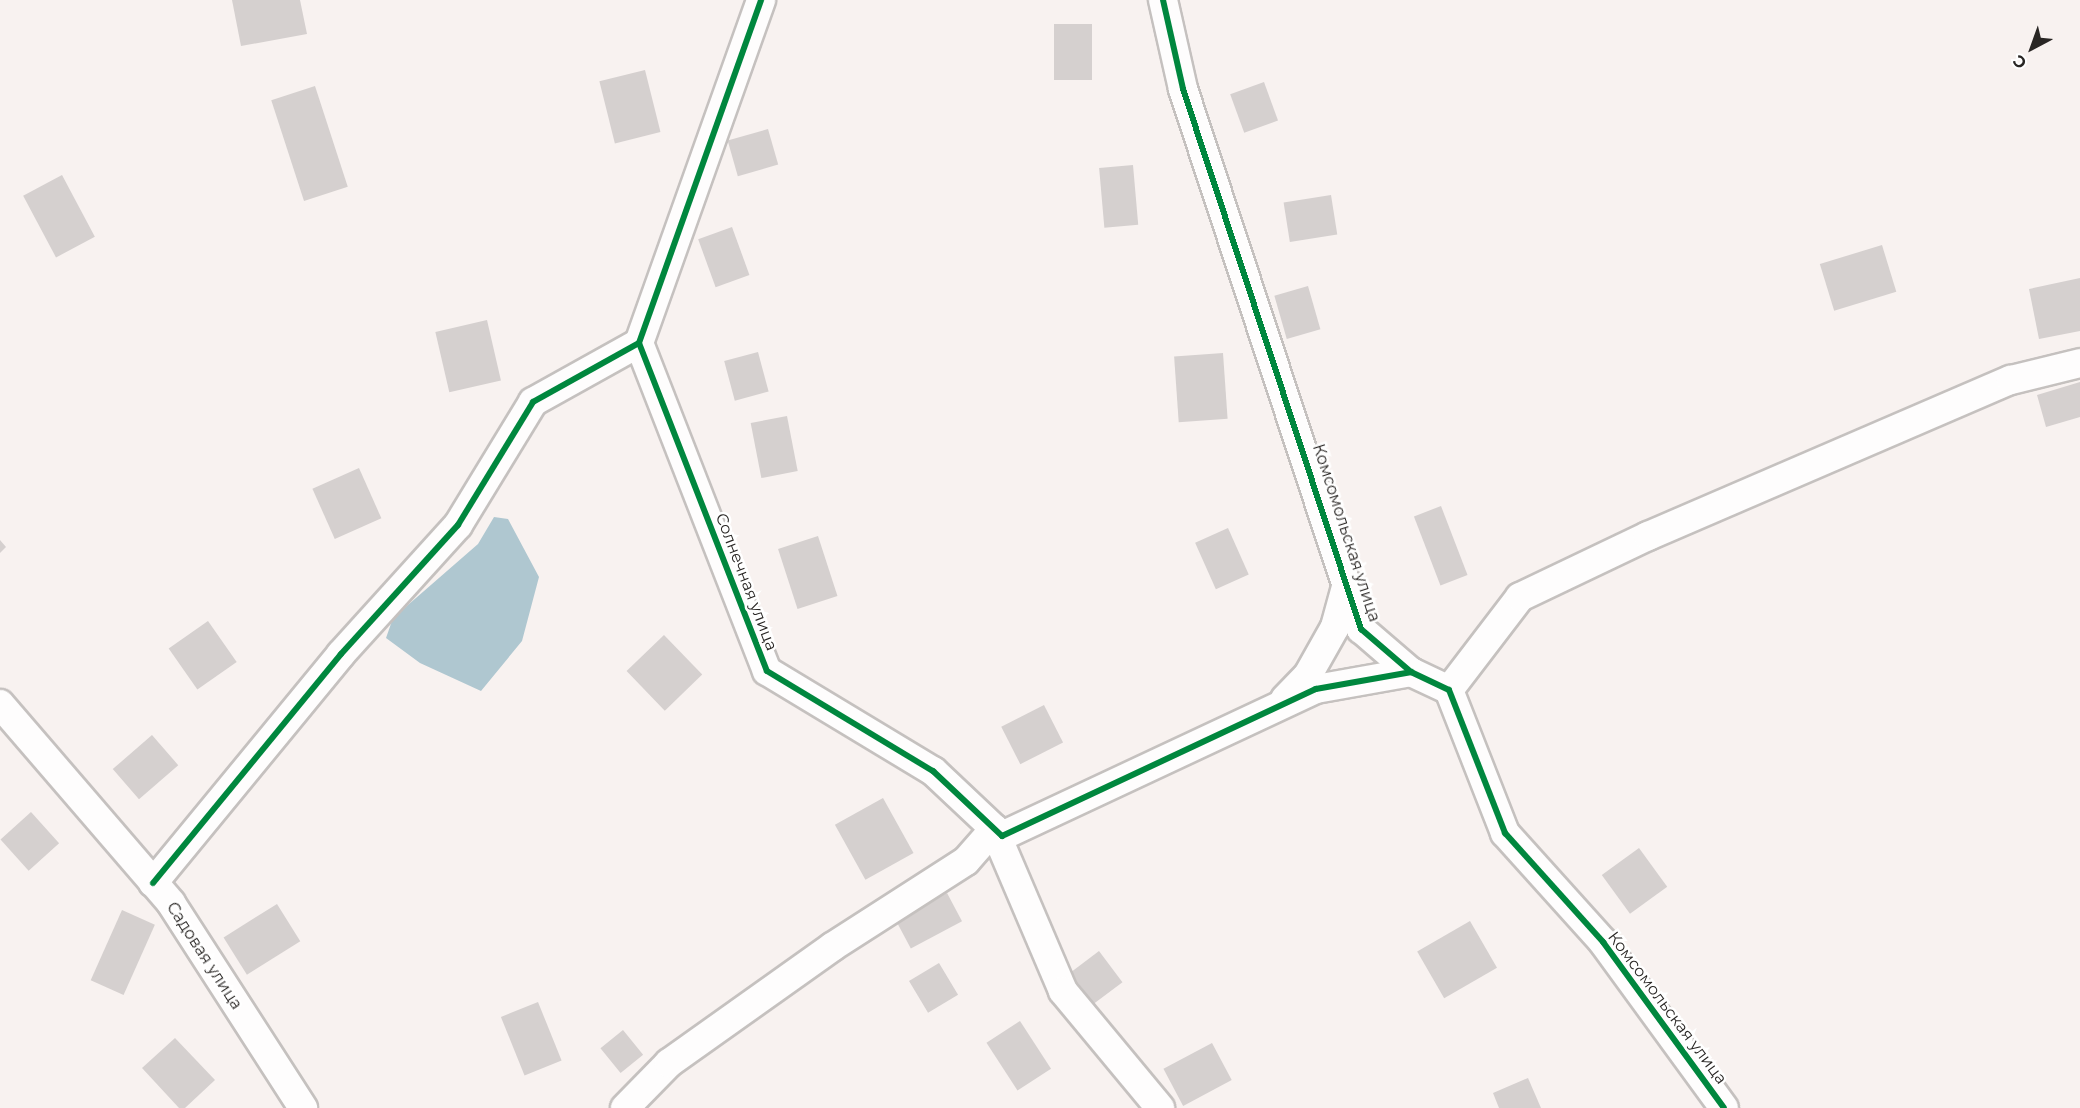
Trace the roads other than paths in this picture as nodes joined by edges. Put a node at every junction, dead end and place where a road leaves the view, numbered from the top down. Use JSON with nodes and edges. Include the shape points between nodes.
{"nodes":[{"id":1,"x":761,"y":0,"type":"edge"},
{"id":2,"x":1162,"y":0,"type":"edge"},
{"id":3,"x":639,"y":343,"type":"junction"},
{"id":4,"x":2080,"y":363,"type":"edge"},
{"id":5,"x":1347,"y":583,"type":"junction"},
{"id":6,"x":1411,"y":672,"type":"junction"},
{"id":7,"x":1449,"y":690,"type":"junction"},
{"id":8,"x":0,"y":704,"type":"edge"},
{"id":9,"x":1277,"y":707,"type":"junction"},
{"id":10,"x":994,"y":830,"type":"junction"},
{"id":11,"x":153,"y":883,"type":"junction"},
{"id":12,"x":303,"y":1108,"type":"edge"},
{"id":13,"x":625,"y":1108,"type":"edge"},
{"id":14,"x":1160,"y":1108,"type":"edge"},
{"id":15,"x":1724,"y":1108,"type":"edge"}],
"edges":[{"from":1,"to":3,"type":"street"},
{"from":2,"to":5,"type":"street","name":"Комсомольская улица","via":[[1183,89]]},
{"from":3,"to":10,"type":"street","name":"Солнечная улица","via":[[767,671],[933,771]]},
{"from":3,"to":11,"type":"street","via":[[533,402],[458,525],[341,654]]},
{"from":4,"to":7,"type":"street","via":[[2011,380],[1648,537],[1520,597]]},
{"from":5,"to":6,"type":"street","name":"Комсомольская улица","via":[[1361,629]]},
{"from":5,"to":9,"type":"street","via":[[1335,627],[1308,675]]},
{"from":6,"to":7,"type":"street","name":"Комсомольская улица"},
{"from":6,"to":9,"type":"street","via":[[1317,689]]},
{"from":7,"to":15,"type":"street","name":"Комсомольская улица","via":[[1505,833],[1602,942]]},
{"from":8,"to":11,"type":"street","name":"Садовая улица"},
{"from":9,"to":10,"type":"street","via":[[1002,836]]},
{"from":10,"to":13,"type":"street","via":[[966,861],[832,947],[669,1063]]},
{"from":10,"to":14,"type":"street","name":"Солнечная улица","via":[[1063,991]]},
{"from":11,"to":12,"type":"street","name":"Садовая улица","via":[[171,903]]}]}
